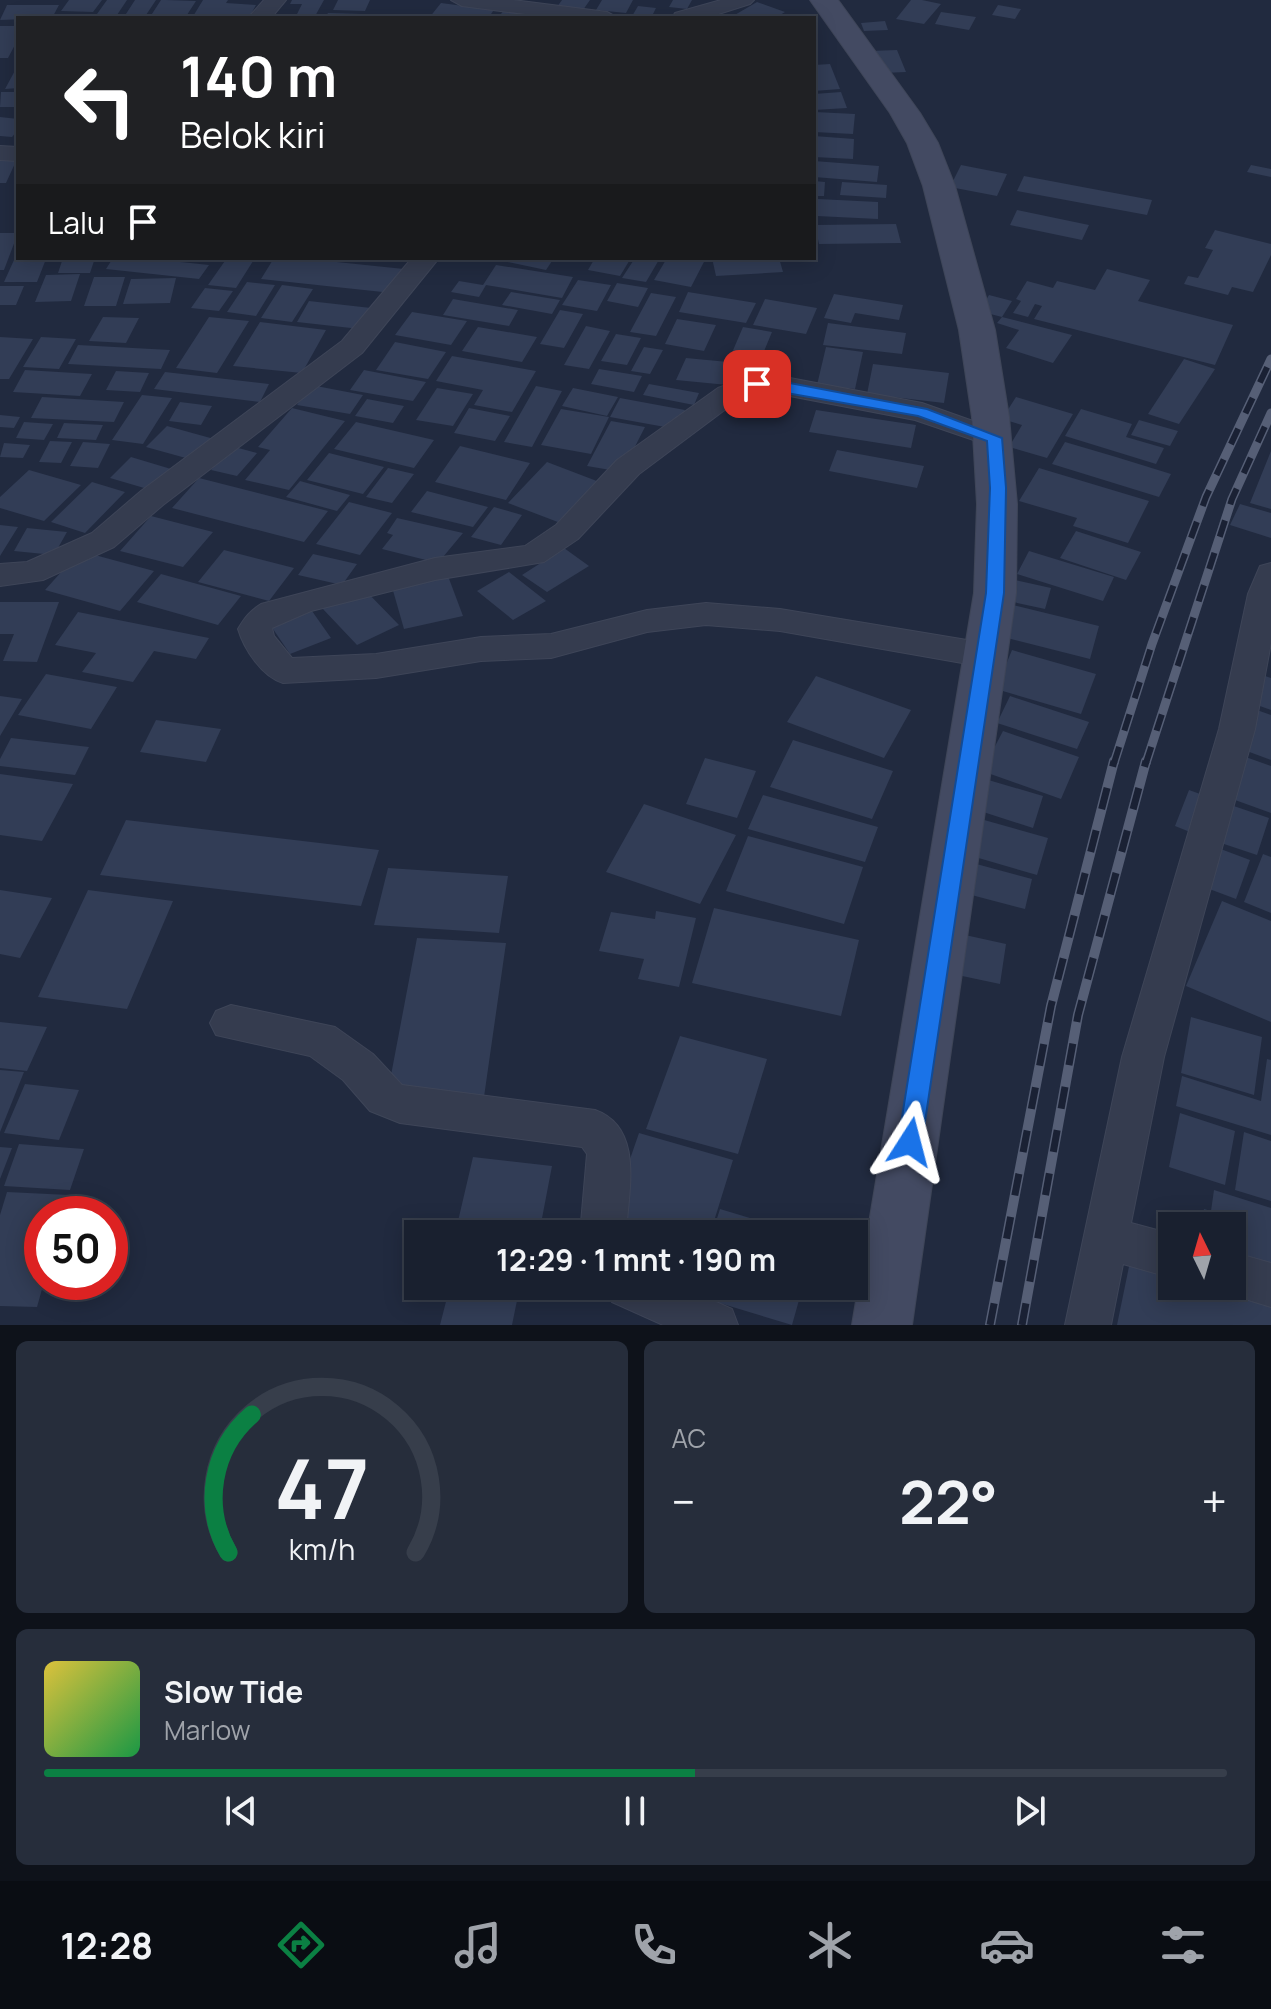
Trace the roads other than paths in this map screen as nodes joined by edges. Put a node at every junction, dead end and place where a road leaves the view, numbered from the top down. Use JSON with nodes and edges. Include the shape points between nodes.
{"nodes":[{"id":1,"x":275,"y":0,"type":"edge"},
{"id":2,"x":462,"y":0,"type":"edge"},
{"id":3,"x":743,"y":0,"type":"edge"},
{"id":4,"x":824,"y":0,"type":"edge"},
{"id":5,"x":261,"y":16,"type":"edge"},
{"id":6,"x":591,"y":16,"type":"edge"},
{"id":7,"x":690,"y":16,"type":"edge"},
{"id":8,"x":424,"y":260,"type":"edge"},
{"id":9,"x":994,"y":438,"type":"junction"},
{"id":10,"x":1271,"y":574,"type":"edge"},
{"id":11,"x":0,"y":575,"type":"edge"},
{"id":12,"x":985,"y":655,"type":"junction"},
{"id":13,"x":231,"y":1023,"type":"dead end"},
{"id":14,"x":604,"y":1220,"type":"edge"},
{"id":15,"x":1105,"y":1237,"type":"junction"},
{"id":16,"x":1158,"y":1252,"type":"edge"},
{"id":17,"x":1246,"y":1278,"type":"edge"},
{"id":18,"x":1271,"y":1285,"type":"edge"},
{"id":19,"x":659,"y":1300,"type":"edge"},
{"id":20,"x":715,"y":1325,"type":"edge"},
{"id":21,"x":882,"y":1325,"type":"edge"},
{"id":22,"x":1088,"y":1325,"type":"edge"}],
"edges":[{"from":1,"to":5,"type":"street"},
{"from":2,"to":6,"type":"street"},
{"from":3,"to":7,"type":"street"},
{"from":4,"to":9,"type":"main road","via":[[909,120],[938,179],[976,319]]},
{"from":8,"to":11,"type":"street","via":[[352,347],[103,540],[32,572]]},
{"from":9,"to":12,"type":"main road","via":[[998,545]]},
{"from":9,"to":12,"type":"street","via":[[922,412],[774,384],[747,386],[728,394],[628,467],[567,532],[533,555],[435,569],[303,602],[273,612],[255,629],[283,671],[551,646],[647,621],[706,614],[780,620]]},
{"from":10,"to":15,"type":"street","via":[[1237,729],[1143,1057]]},
{"from":12,"to":21,"type":"main road"},
{"from":13,"to":14,"type":"street","via":[[320,1040],[358,1067],[385,1098],[400,1104],[595,1129],[609,1151]]},
{"from":15,"to":16,"type":"street"},
{"from":15,"to":22,"type":"street"},
{"from":17,"to":18,"type":"street"},
{"from":19,"to":20,"type":"street"}]}
